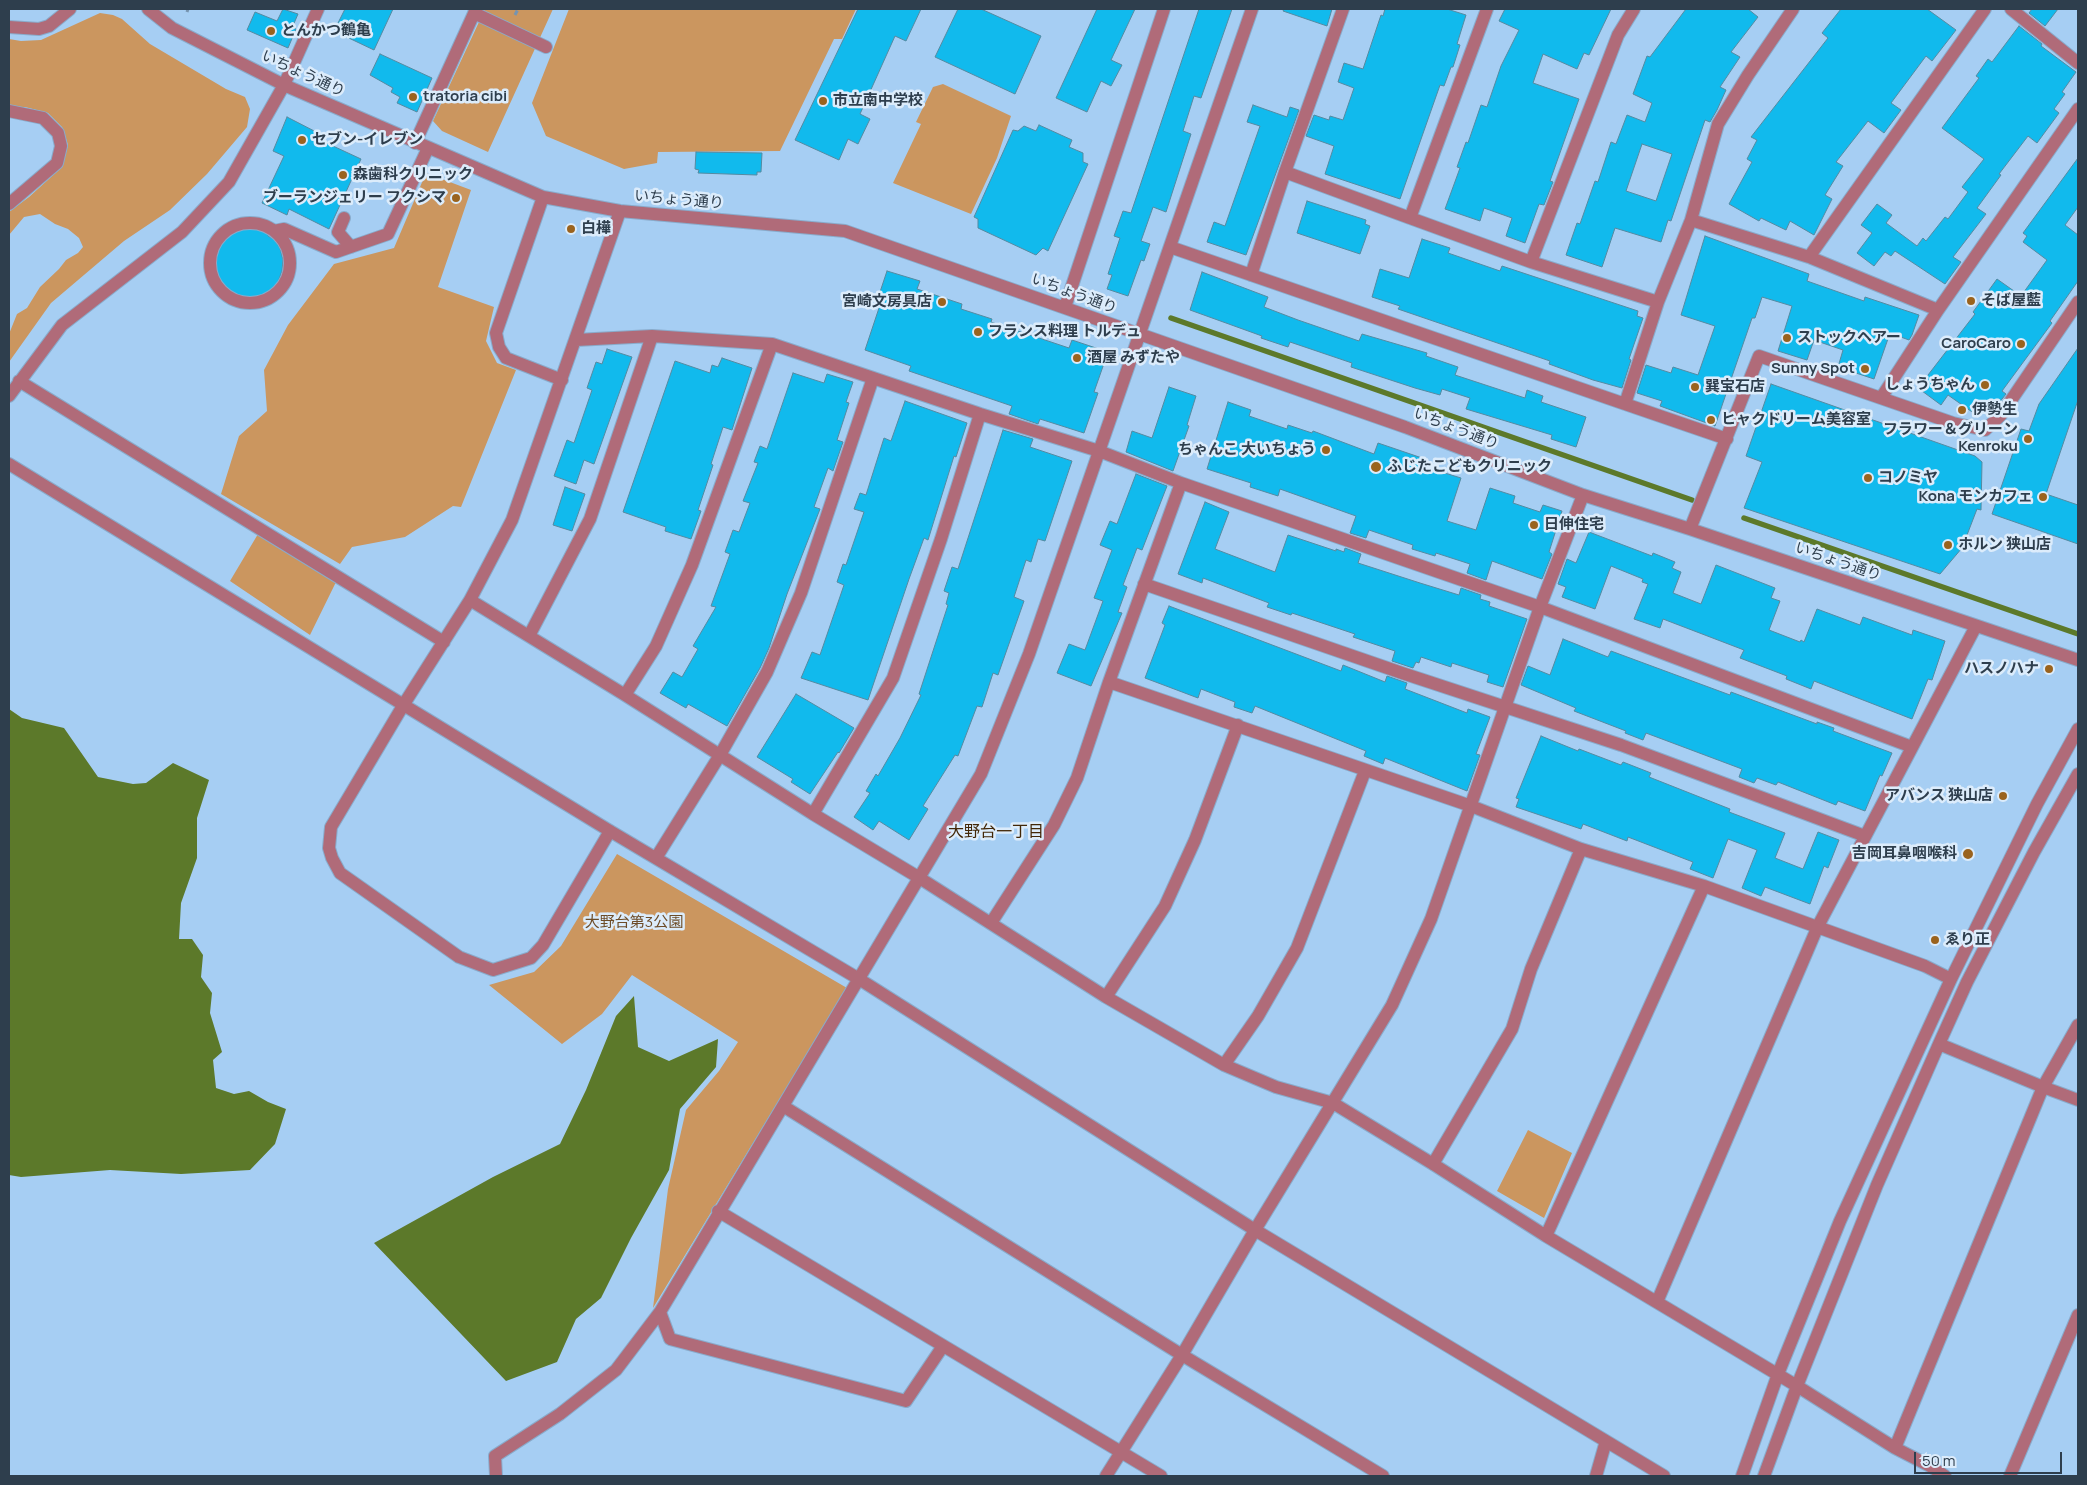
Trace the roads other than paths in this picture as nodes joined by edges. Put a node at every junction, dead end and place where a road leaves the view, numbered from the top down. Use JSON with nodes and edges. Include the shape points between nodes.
{"nodes":[{"id":1,"x":70,"y":9,"type":"edge"},
{"id":2,"x":148,"y":9,"type":"edge"},
{"id":3,"x":318,"y":9,"type":"edge"},
{"id":4,"x":1164,"y":9,"type":"edge"},
{"id":5,"x":1252,"y":9,"type":"edge"},
{"id":6,"x":1343,"y":9,"type":"edge"},
{"id":7,"x":1487,"y":9,"type":"edge"},
{"id":8,"x":1634,"y":9,"type":"edge"},
{"id":9,"x":1792,"y":9,"type":"edge"},
{"id":10,"x":1985,"y":9,"type":"edge"},
{"id":11,"x":2011,"y":9,"type":"edge"},
{"id":12,"x":475,"y":11,"type":"edge"},
{"id":13,"x":9,"y":27,"type":"edge"},
{"id":14,"x":546,"y":47,"type":"dead end"},
{"id":15,"x":2078,"y":63,"type":"edge"},
{"id":16,"x":284,"y":85,"type":"junction"},
{"id":17,"x":2078,"y":109,"type":"edge"},
{"id":18,"x":9,"y":111,"type":"edge"},
{"id":19,"x":415,"y":143,"type":"junction"},
{"id":20,"x":428,"y":148,"type":"junction"},
{"id":21,"x":1285,"y":172,"type":"junction"},
{"id":22,"x":543,"y":197,"type":"junction"},
{"id":23,"x":9,"y":204,"type":"edge"},
{"id":24,"x":620,"y":211,"type":"junction"},
{"id":25,"x":344,"y":218,"type":"dead end"},
{"id":26,"x":1410,"y":218,"type":"junction"},
{"id":27,"x":1691,"y":220,"type":"junction"},
{"id":28,"x":274,"y":231,"type":"junction"},
{"id":29,"x":351,"y":247,"type":"junction"},
{"id":30,"x":1170,"y":247,"type":"junction"},
{"id":31,"x":1809,"y":257,"type":"junction"},
{"id":32,"x":1531,"y":262,"type":"junction"},
{"id":33,"x":1251,"y":275,"type":"junction"},
{"id":34,"x":1658,"y":302,"type":"junction"},
{"id":35,"x":2078,"y":302,"type":"edge"},
{"id":36,"x":1064,"y":307,"type":"junction"},
{"id":37,"x":1938,"y":310,"type":"junction"},
{"id":38,"x":1140,"y":335,"type":"junction"},
{"id":39,"x":652,"y":336,"type":"junction"},
{"id":40,"x":576,"y":340,"type":"junction"},
{"id":41,"x":772,"y":344,"type":"junction"},
{"id":42,"x":873,"y":378,"type":"junction"},
{"id":43,"x":562,"y":380,"type":"junction"},
{"id":44,"x":19,"y":381,"type":"junction"},
{"id":45,"x":9,"y":396,"type":"edge"},
{"id":46,"x":1881,"y":398,"type":"junction"},
{"id":47,"x":1625,"y":404,"type":"junction"},
{"id":48,"x":980,"y":414,"type":"junction"},
{"id":49,"x":1727,"y":439,"type":"junction"},
{"id":50,"x":1099,"y":451,"type":"junction"},
{"id":51,"x":9,"y":464,"type":"edge"},
{"id":52,"x":1182,"y":483,"type":"junction"},
{"id":53,"x":1583,"y":495,"type":"junction"},
{"id":54,"x":1690,"y":529,"type":"junction"},
{"id":55,"x":1144,"y":584,"type":"junction"},
{"id":56,"x":470,"y":600,"type":"junction"},
{"id":57,"x":1540,"y":607,"type":"junction"},
{"id":58,"x":1976,"y":626,"type":"junction"},
{"id":59,"x":529,"y":636,"type":"junction"},
{"id":60,"x":444,"y":642,"type":"junction"},
{"id":61,"x":2078,"y":660,"type":"edge"},
{"id":62,"x":1109,"y":682,"type":"junction"},
{"id":63,"x":625,"y":695,"type":"junction"},
{"id":64,"x":404,"y":704,"type":"junction"},
{"id":65,"x":1507,"y":706,"type":"junction"},
{"id":66,"x":1238,"y":726,"type":"junction"},
{"id":67,"x":2078,"y":729,"type":"edge"},
{"id":68,"x":1912,"y":747,"type":"junction"},
{"id":69,"x":720,"y":755,"type":"junction"},
{"id":70,"x":1365,"y":771,"type":"junction"},
{"id":71,"x":2078,"y":774,"type":"edge"},
{"id":72,"x":1471,"y":806,"type":"junction"},
{"id":73,"x":813,"y":814,"type":"junction"},
{"id":74,"x":610,"y":831,"type":"junction"},
{"id":75,"x":1865,"y":836,"type":"junction"},
{"id":76,"x":1581,"y":849,"type":"junction"},
{"id":77,"x":656,"y":858,"type":"junction"},
{"id":78,"x":918,"y":877,"type":"junction"},
{"id":79,"x":1704,"y":886,"type":"junction"},
{"id":80,"x":991,"y":923,"type":"junction"},
{"id":81,"x":1818,"y":926,"type":"junction"},
{"id":82,"x":859,"y":978,"type":"junction"},
{"id":83,"x":1951,"y":979,"type":"junction"},
{"id":84,"x":1106,"y":997,"type":"junction"},
{"id":85,"x":2078,"y":1025,"type":"edge"},
{"id":86,"x":1939,"y":1044,"type":"junction"},
{"id":87,"x":1224,"y":1065,"type":"junction"},
{"id":88,"x":2043,"y":1087,"type":"junction"},
{"id":89,"x":2078,"y":1100,"type":"edge"},
{"id":90,"x":1332,"y":1103,"type":"junction"},
{"id":91,"x":783,"y":1106,"type":"junction"},
{"id":92,"x":1433,"y":1164,"type":"junction"},
{"id":93,"x":718,"y":1211,"type":"junction"},
{"id":94,"x":1256,"y":1230,"type":"junction"},
{"id":95,"x":1546,"y":1236,"type":"junction"},
{"id":96,"x":1656,"y":1302,"type":"junction"},
{"id":97,"x":660,"y":1312,"type":"junction"},
{"id":98,"x":2078,"y":1314,"type":"edge"},
{"id":99,"x":943,"y":1346,"type":"junction"},
{"id":100,"x":1182,"y":1356,"type":"junction"},
{"id":101,"x":1778,"y":1374,"type":"junction"},
{"id":102,"x":1797,"y":1386,"type":"junction"},
{"id":103,"x":1606,"y":1441,"type":"junction"},
{"id":104,"x":1895,"y":1448,"type":"junction"},
{"id":105,"x":1121,"y":1453,"type":"junction"},
{"id":106,"x":496,"y":1476,"type":"edge"},
{"id":107,"x":1106,"y":1476,"type":"edge"},
{"id":108,"x":1161,"y":1476,"type":"edge"},
{"id":109,"x":1382,"y":1476,"type":"edge"},
{"id":110,"x":1596,"y":1476,"type":"edge"},
{"id":111,"x":1664,"y":1476,"type":"edge"},
{"id":112,"x":1742,"y":1476,"type":"edge"},
{"id":113,"x":1764,"y":1476,"type":"edge"},
{"id":114,"x":1945,"y":1476,"type":"edge"},
{"id":115,"x":2010,"y":1476,"type":"edge"}],
"edges":[{"from":1,"to":13,"type":"street","via":[[49,26],[39,29]]},
{"from":2,"to":16,"type":"street","name":"いちょう通り","via":[[172,28]]},
{"from":3,"to":16,"type":"street"},
{"from":4,"to":36,"type":"street"},
{"from":5,"to":30,"type":"street"},
{"from":6,"to":21,"type":"street"},
{"from":7,"to":26,"type":"street"},
{"from":8,"to":32,"type":"street","via":[[1618,35]]},
{"from":9,"to":27,"type":"street","via":[[1718,124]]},
{"from":10,"to":31,"type":"street"},
{"from":11,"to":15,"type":"street"},
{"from":12,"to":14,"type":"street"},
{"from":12,"to":19,"type":"street"},
{"from":16,"to":19,"type":"street","name":"いちょう通り"},
{"from":16,"to":44,"type":"street","via":[[229,182],[182,232],[62,325]]},
{"from":17,"to":37,"type":"street"},
{"from":18,"to":23,"type":"street","via":[[43,118],[58,133],[61,146],[57,163]]},
{"from":19,"to":20,"type":"street","name":"いちょう通り"},
{"from":20,"to":22,"type":"street","name":"いちょう通り"},
{"from":20,"to":29,"type":"street","via":[[388,234]]},
{"from":21,"to":26,"type":"street"},
{"from":21,"to":33,"type":"street"},
{"from":22,"to":24,"type":"street","name":"いちょう通り"},
{"from":22,"to":43,"type":"street","via":[[496,333],[506,358]]},
{"from":24,"to":36,"type":"street","name":"いちょう通り","via":[[845,231]]},
{"from":24,"to":40,"type":"street"},
{"from":25,"to":29,"type":"street","via":[[338,232]]},
{"from":26,"to":32,"type":"street"},
{"from":27,"to":31,"type":"street"},
{"from":27,"to":34,"type":"street"},
{"from":28,"to":28,"type":"street","via":[[264,225],[240,224],[220,236],[212,251],[210,268],[213,280],[229,297],[255,302],[271,297],[279,290],[289,270],[289,259],[287,248]]},
{"from":28,"to":29,"type":"street","via":[[284,229],[336,252]]},
{"from":30,"to":33,"type":"street"},
{"from":30,"to":38,"type":"street"},
{"from":31,"to":37,"type":"street"},
{"from":32,"to":34,"type":"street"},
{"from":33,"to":47,"type":"street"},
{"from":34,"to":47,"type":"street"},
{"from":35,"to":46,"type":"street","via":[[2001,415],[1985,430]]},
{"from":36,"to":38,"type":"street","name":"いちょう通り"},
{"from":37,"to":46,"type":"street"},
{"from":38,"to":50,"type":"street"},
{"from":38,"to":53,"type":"street","name":"いちょう通り","via":[[1405,427]]},
{"from":39,"to":40,"type":"street"},
{"from":39,"to":41,"type":"street"},
{"from":39,"to":59,"type":"street","via":[[590,519]]},
{"from":40,"to":43,"type":"street"},
{"from":41,"to":42,"type":"street"},
{"from":41,"to":63,"type":"street","via":[[692,565],[656,646]]},
{"from":42,"to":48,"type":"street"},
{"from":42,"to":69,"type":"street","via":[[801,593],[767,672]]},
{"from":43,"to":56,"type":"street","via":[[512,520]]},
{"from":44,"to":45,"type":"street"},
{"from":44,"to":60,"type":"street"},
{"from":46,"to":49,"type":"street","via":[[1759,356]]},
{"from":47,"to":49,"type":"street"},
{"from":48,"to":50,"type":"street"},
{"from":48,"to":73,"type":"street","via":[[893,678]]},
{"from":49,"to":54,"type":"street"},
{"from":50,"to":52,"type":"street"},
{"from":50,"to":78,"type":"street","via":[[1029,654],[980,774]]},
{"from":51,"to":64,"type":"street"},
{"from":52,"to":55,"type":"street"},
{"from":52,"to":57,"type":"street"},
{"from":53,"to":54,"type":"street","name":"いちょう通り"},
{"from":53,"to":57,"type":"street"},
{"from":54,"to":58,"type":"street","name":"いちょう通り"},
{"from":55,"to":62,"type":"street"},
{"from":55,"to":65,"type":"street"},
{"from":56,"to":59,"type":"street"},
{"from":56,"to":60,"type":"street"},
{"from":57,"to":65,"type":"street"},
{"from":57,"to":68,"type":"street"},
{"from":58,"to":61,"type":"street","name":"いちょう通り"},
{"from":58,"to":68,"type":"street"},
{"from":59,"to":63,"type":"street"},
{"from":60,"to":64,"type":"street"},
{"from":62,"to":66,"type":"street"},
{"from":62,"to":80,"type":"street","via":[[1077,778],[1054,824]]},
{"from":63,"to":69,"type":"street"},
{"from":64,"to":74,"type":"street"},
{"from":64,"to":74,"type":"street","via":[[331,827],[329,848],[340,873],[459,957],[493,970],[531,958],[543,945]]},
{"from":65,"to":72,"type":"street"},
{"from":65,"to":75,"type":"street"},
{"from":66,"to":70,"type":"street"},
{"from":66,"to":84,"type":"street","via":[[1195,840],[1165,906]]},
{"from":67,"to":83,"type":"street","via":[[2037,804]]},
{"from":68,"to":75,"type":"street"},
{"from":69,"to":73,"type":"street"},
{"from":69,"to":77,"type":"street"},
{"from":70,"to":72,"type":"street"},
{"from":70,"to":87,"type":"street","via":[[1297,948],[1258,1016]]},
{"from":71,"to":86,"type":"street","via":[[1967,982]]},
{"from":72,"to":76,"type":"street"},
{"from":72,"to":90,"type":"street","via":[[1432,919],[1392,1005]]},
{"from":73,"to":78,"type":"street"},
{"from":74,"to":77,"type":"street"},
{"from":75,"to":81,"type":"street"},
{"from":76,"to":79,"type":"street"},
{"from":76,"to":92,"type":"street","via":[[1531,969],[1512,1029]]},
{"from":77,"to":82,"type":"street"},
{"from":78,"to":80,"type":"street"},
{"from":78,"to":82,"type":"street"},
{"from":79,"to":81,"type":"street"},
{"from":79,"to":95,"type":"street"},
{"from":80,"to":84,"type":"street"},
{"from":81,"to":83,"type":"street"},
{"from":81,"to":96,"type":"street"},
{"from":82,"to":91,"type":"street"},
{"from":82,"to":94,"type":"street"},
{"from":83,"to":101,"type":"street","via":[[1840,1221]]},
{"from":84,"to":87,"type":"street"},
{"from":85,"to":88,"type":"street"},
{"from":86,"to":88,"type":"street"},
{"from":86,"to":102,"type":"street","via":[[1876,1185]]},
{"from":87,"to":90,"type":"street","via":[[1276,1087]]},
{"from":88,"to":89,"type":"street"},
{"from":88,"to":104,"type":"street"},
{"from":90,"to":92,"type":"street"},
{"from":90,"to":94,"type":"street"},
{"from":91,"to":93,"type":"street"},
{"from":91,"to":100,"type":"street"},
{"from":92,"to":95,"type":"street"},
{"from":93,"to":97,"type":"street"},
{"from":93,"to":99,"type":"street"},
{"from":94,"to":100,"type":"street"},
{"from":94,"to":103,"type":"street"},
{"from":95,"to":96,"type":"street"},
{"from":96,"to":101,"type":"street"},
{"from":97,"to":99,"type":"street","via":[[670,1339],[906,1402]]},
{"from":97,"to":106,"type":"street","via":[[616,1370],[560,1414],[495,1456]]},
{"from":98,"to":115,"type":"street"},
{"from":99,"to":105,"type":"street"},
{"from":100,"to":105,"type":"street"},
{"from":100,"to":109,"type":"street"},
{"from":101,"to":102,"type":"street"},
{"from":101,"to":112,"type":"street"},
{"from":102,"to":104,"type":"street"},
{"from":102,"to":113,"type":"street"},
{"from":103,"to":110,"type":"street"},
{"from":103,"to":111,"type":"street"},
{"from":104,"to":114,"type":"street"},
{"from":105,"to":107,"type":"street"},
{"from":105,"to":108,"type":"street"}]}
